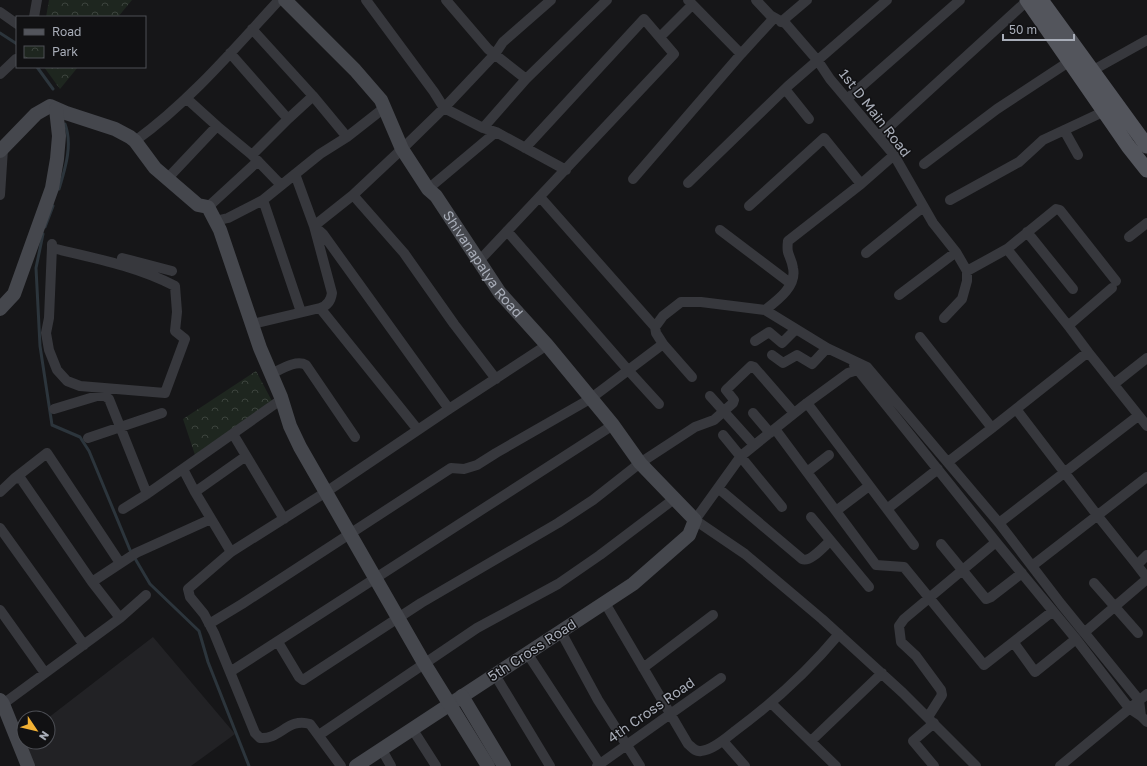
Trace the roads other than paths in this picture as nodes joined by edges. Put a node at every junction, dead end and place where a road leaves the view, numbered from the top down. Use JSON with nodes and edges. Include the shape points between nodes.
{"nodes":[{"id":1,"x":37,"y":0,"type":"edge"},
{"id":2,"x":279,"y":0,"type":"edge"},
{"id":3,"x":285,"y":0,"type":"edge"},
{"id":4,"x":366,"y":0,"type":"edge"},
{"id":5,"x":446,"y":0,"type":"edge"},
{"id":6,"x":551,"y":0,"type":"edge"},
{"id":7,"x":607,"y":0,"type":"edge"},
{"id":8,"x":756,"y":0,"type":"edge"},
{"id":9,"x":807,"y":0,"type":"edge"},
{"id":10,"x":888,"y":0,"type":"edge"},
{"id":11,"x":960,"y":0,"type":"edge"},
{"id":12,"x":1028,"y":0,"type":"edge"},
{"id":13,"x":1041,"y":0,"type":"edge"},
{"id":14,"x":690,"y":2,"type":"edge"},
{"id":15,"x":0,"y":12,"type":"edge"},
{"id":16,"x":34,"y":16,"type":"edge"},
{"id":17,"x":778,"y":20,"type":"junction"},
{"id":18,"x":16,"y":23,"type":"edge"},
{"id":19,"x":252,"y":29,"type":"junction"},
{"id":20,"x":660,"y":37,"type":"junction"},
{"id":21,"x":1147,"y":40,"type":"edge"},
{"id":22,"x":230,"y":53,"type":"junction"},
{"id":23,"x":495,"y":54,"type":"junction"},
{"id":24,"x":741,"y":54,"type":"junction"},
{"id":25,"x":16,"y":59,"type":"dead end"},
{"id":26,"x":818,"y":61,"type":"junction"},
{"id":27,"x":1070,"y":61,"type":"junction"},
{"id":28,"x":1086,"y":73,"type":"junction"},
{"id":29,"x":0,"y":74,"type":"edge"},
{"id":30,"x":526,"y":79,"type":"junction"},
{"id":31,"x":785,"y":89,"type":"junction"},
{"id":32,"x":313,"y":96,"type":"junction"},
{"id":33,"x":186,"y":98,"type":"junction"},
{"id":34,"x":847,"y":99,"type":"junction"},
{"id":35,"x":384,"y":108,"type":"junction"},
{"id":36,"x":444,"y":108,"type":"junction"},
{"id":37,"x":56,"y":109,"type":"junction"},
{"id":38,"x":1105,"y":111,"type":"junction"},
{"id":39,"x":288,"y":119,"type":"junction"},
{"id":40,"x":809,"y":119,"type":"dead end"},
{"id":41,"x":218,"y":126,"type":"junction"},
{"id":42,"x":484,"y":128,"type":"junction"},
{"id":43,"x":1064,"y":130,"type":"junction"},
{"id":44,"x":496,"y":132,"type":"junction"},
{"id":45,"x":878,"y":136,"type":"junction"},
{"id":46,"x":347,"y":137,"type":"junction"},
{"id":47,"x":135,"y":141,"type":"junction"},
{"id":48,"x":1147,"y":146,"type":"edge"},
{"id":49,"x":525,"y":148,"type":"junction"},
{"id":50,"x":402,"y":149,"type":"junction"},
{"id":51,"x":2,"y":150,"type":"edge"},
{"id":52,"x":1078,"y":155,"type":"dead end"},
{"id":53,"x":894,"y":156,"type":"junction"},
{"id":54,"x":255,"y":158,"type":"junction"},
{"id":55,"x":924,"y":164,"type":"dead end"},
{"id":56,"x":566,"y":170,"type":"junction"},
{"id":57,"x":1147,"y":170,"type":"edge"},
{"id":58,"x":295,"y":174,"type":"junction"},
{"id":59,"x":167,"y":179,"type":"junction"},
{"id":60,"x":633,"y":179,"type":"dead end"},
{"id":61,"x":688,"y":183,"type":"dead end"},
{"id":62,"x":281,"y":184,"type":"junction"},
{"id":63,"x":861,"y":184,"type":"junction"},
{"id":64,"x":428,"y":189,"type":"junction"},
{"id":65,"x":0,"y":195,"type":"edge"},
{"id":66,"x":353,"y":195,"type":"junction"},
{"id":67,"x":540,"y":197,"type":"junction"},
{"id":68,"x":263,"y":200,"type":"junction"},
{"id":69,"x":950,"y":200,"type":"dead end"},
{"id":70,"x":749,"y":206,"type":"dead end"},
{"id":71,"x":208,"y":207,"type":"junction"},
{"id":72,"x":923,"y":207,"type":"junction"},
{"id":73,"x":215,"y":220,"type":"junction"},
{"id":74,"x":1147,"y":223,"type":"edge"},
{"id":75,"x":314,"y":226,"type":"junction"},
{"id":76,"x":720,"y":230,"type":"dead end"},
{"id":77,"x":507,"y":231,"type":"junction"},
{"id":78,"x":1027,"y":232,"type":"junction"},
{"id":79,"x":1130,"y":237,"type":"dead end"},
{"id":80,"x":38,"y":240,"type":"junction"},
{"id":81,"x":52,"y":246,"type":"junction"},
{"id":82,"x":1007,"y":249,"type":"junction"},
{"id":83,"x":956,"y":252,"type":"junction"},
{"id":84,"x":866,"y":253,"type":"dead end"},
{"id":85,"x":479,"y":261,"type":"junction"},
{"id":86,"x":133,"y":264,"type":"junction"},
{"id":87,"x":172,"y":271,"type":"dead end"},
{"id":88,"x":967,"y":271,"type":"junction"},
{"id":89,"x":790,"y":283,"type":"junction"},
{"id":90,"x":1073,"y":290,"type":"dead end"},
{"id":91,"x":900,"y":295,"type":"dead end"},
{"id":92,"x":320,"y":308,"type":"junction"},
{"id":93,"x":0,"y":310,"type":"edge"},
{"id":94,"x":766,"y":310,"type":"junction"},
{"id":95,"x":301,"y":312,"type":"junction"},
{"id":96,"x":944,"y":318,"type":"dead end"},
{"id":97,"x":253,"y":324,"type":"junction"},
{"id":98,"x":655,"y":327,"type":"junction"},
{"id":99,"x":1070,"y":328,"type":"junction"},
{"id":100,"x":796,"y":329,"type":"junction"},
{"id":101,"x":920,"y":337,"type":"dead end"},
{"id":102,"x":755,"y":341,"type":"dead end"},
{"id":103,"x":663,"y":344,"type":"junction"},
{"id":104,"x":547,"y":346,"type":"junction"},
{"id":105,"x":827,"y":348,"type":"junction"},
{"id":106,"x":1088,"y":352,"type":"junction"},
{"id":107,"x":772,"y":355,"type":"dead end"},
{"id":108,"x":1147,"y":358,"type":"edge"},
{"id":109,"x":862,"y":369,"type":"junction"},
{"id":110,"x":628,"y":370,"type":"junction"},
{"id":111,"x":271,"y":374,"type":"junction"},
{"id":112,"x":692,"y":377,"type":"dead end"},
{"id":113,"x":496,"y":379,"type":"junction"},
{"id":114,"x":1114,"y":384,"type":"junction"},
{"id":115,"x":710,"y":396,"type":"dead end"},
{"id":116,"x":282,"y":399,"type":"junction"},
{"id":117,"x":590,"y":399,"type":"junction"},
{"id":118,"x":807,"y":402,"type":"junction"},
{"id":119,"x":659,"y":404,"type":"dead end"},
{"id":120,"x":54,"y":409,"type":"dead end"},
{"id":121,"x":449,"y":409,"type":"junction"},
{"id":122,"x":1016,"y":409,"type":"junction"},
{"id":123,"x":725,"y":411,"type":"junction"},
{"id":124,"x":162,"y":413,"type":"dead end"},
{"id":125,"x":753,"y":413,"type":"dead end"},
{"id":126,"x":794,"y":413,"type":"junction"},
{"id":127,"x":1138,"y":416,"type":"junction"},
{"id":128,"x":613,"y":425,"type":"junction"},
{"id":129,"x":1147,"y":426,"type":"edge"},
{"id":130,"x":120,"y":428,"type":"junction"},
{"id":131,"x":992,"y":428,"type":"junction"},
{"id":132,"x":418,"y":430,"type":"junction"},
{"id":133,"x":772,"y":431,"type":"junction"},
{"id":134,"x":233,"y":434,"type":"junction"},
{"id":135,"x":723,"y":435,"type":"dead end"},
{"id":136,"x":355,"y":437,"type":"dead end"},
{"id":137,"x":88,"y":438,"type":"dead end"},
{"id":138,"x":754,"y":445,"type":"junction"},
{"id":139,"x":829,"y":455,"type":"dead end"},
{"id":140,"x":246,"y":456,"type":"junction"},
{"id":141,"x":741,"y":456,"type":"junction"},
{"id":142,"x":948,"y":462,"type":"junction"},
{"id":143,"x":640,"y":464,"type":"junction"},
{"id":144,"x":938,"y":469,"type":"junction"},
{"id":145,"x":183,"y":470,"type":"junction"},
{"id":146,"x":807,"y":472,"type":"junction"},
{"id":147,"x":1065,"y":473,"type":"junction"},
{"id":148,"x":1147,"y":477,"type":"edge"},
{"id":149,"x":15,"y":478,"type":"junction"},
{"id":150,"x":869,"y":486,"type":"junction"},
{"id":151,"x":718,"y":488,"type":"junction"},
{"id":152,"x":0,"y":492,"type":"edge"},
{"id":153,"x":195,"y":492,"type":"junction"},
{"id":154,"x":326,"y":492,"type":"junction"},
{"id":155,"x":147,"y":494,"type":"junction"},
{"id":156,"x":674,"y":499,"type":"junction"},
{"id":157,"x":782,"y":506,"type":"dead end"},
{"id":158,"x":123,"y":509,"type":"dead end"},
{"id":159,"x":886,"y":509,"type":"junction"},
{"id":160,"x":836,"y":511,"type":"junction"},
{"id":161,"x":1097,"y":515,"type":"junction"},
{"id":162,"x":811,"y":518,"type":"dead end"},
{"id":163,"x":212,"y":519,"type":"junction"},
{"id":164,"x":284,"y":519,"type":"junction"},
{"id":165,"x":695,"y":520,"type":"junction"},
{"id":166,"x":999,"y":523,"type":"junction"},
{"id":167,"x":0,"y":528,"type":"edge"},
{"id":168,"x":350,"y":533,"type":"junction"},
{"id":169,"x":830,"y":541,"type":"junction"},
{"id":170,"x":996,"y":542,"type":"junction"},
{"id":171,"x":941,"y":544,"type":"dead end"},
{"id":172,"x":914,"y":545,"type":"dead end"},
{"id":173,"x":231,"y":552,"type":"junction"},
{"id":174,"x":1147,"y":555,"type":"edge"},
{"id":175,"x":120,"y":563,"type":"junction"},
{"id":176,"x":1137,"y":564,"type":"junction"},
{"id":177,"x":1032,"y":566,"type":"junction"},
{"id":178,"x":962,"y":570,"type":"junction"},
{"id":179,"x":1022,"y":573,"type":"junction"},
{"id":180,"x":376,"y":578,"type":"junction"},
{"id":181,"x":1147,"y":579,"type":"edge"},
{"id":182,"x":92,"y":582,"type":"junction"},
{"id":183,"x":1094,"y":582,"type":"dead end"},
{"id":184,"x":869,"y":587,"type":"dead end"},
{"id":185,"x":146,"y":595,"type":"dead end"},
{"id":186,"x":930,"y":598,"type":"junction"},
{"id":187,"x":605,"y":602,"type":"junction"},
{"id":188,"x":1116,"y":606,"type":"junction"},
{"id":189,"x":0,"y":610,"type":"edge"},
{"id":190,"x":1053,"y":611,"type":"junction"},
{"id":191,"x":713,"y":615,"type":"dead end"},
{"id":192,"x":399,"y":617,"type":"junction"},
{"id":193,"x":120,"y":618,"type":"junction"},
{"id":194,"x":209,"y":624,"type":"junction"},
{"id":195,"x":561,"y":632,"type":"junction"},
{"id":196,"x":1085,"y":632,"type":"junction"},
{"id":197,"x":1138,"y":633,"type":"dead end"},
{"id":198,"x":838,"y":634,"type":"junction"},
{"id":199,"x":1076,"y":639,"type":"junction"},
{"id":200,"x":278,"y":642,"type":"junction"},
{"id":201,"x":1014,"y":643,"type":"junction"},
{"id":202,"x":84,"y":645,"type":"junction"},
{"id":203,"x":527,"y":653,"type":"junction"},
{"id":204,"x":424,"y":662,"type":"junction"},
{"id":205,"x":643,"y":668,"type":"junction"},
{"id":206,"x":230,"y":672,"type":"junction"},
{"id":207,"x":45,"y":673,"type":"junction"},
{"id":208,"x":882,"y":673,"type":"junction"},
{"id":209,"x":495,"y":675,"type":"junction"},
{"id":210,"x":721,"y":678,"type":"dead end"},
{"id":211,"x":1143,"y":697,"type":"edge"},
{"id":212,"x":456,"y":700,"type":"junction"},
{"id":213,"x":1,"y":702,"type":"edge"},
{"id":214,"x":771,"y":703,"type":"junction"},
{"id":215,"x":1129,"y":708,"type":"junction"},
{"id":216,"x":670,"y":713,"type":"junction"},
{"id":217,"x":1144,"y":719,"type":"edge"},
{"id":218,"x":931,"y":720,"type":"junction"},
{"id":219,"x":413,"y":730,"type":"junction"},
{"id":220,"x":319,"y":735,"type":"junction"},
{"id":221,"x":723,"y":741,"type":"junction"},
{"id":222,"x":811,"y":741,"type":"junction"},
{"id":223,"x":626,"y":744,"type":"junction"},
{"id":224,"x":382,"y":750,"type":"junction"},
{"id":225,"x":599,"y":765,"type":"edge"},
{"id":226,"x":28,"y":766,"type":"edge"},
{"id":227,"x":341,"y":766,"type":"edge"},
{"id":228,"x":356,"y":766,"type":"edge"},
{"id":229,"x":392,"y":766,"type":"edge"},
{"id":230,"x":436,"y":766,"type":"edge"},
{"id":231,"x":488,"y":766,"type":"edge"},
{"id":232,"x":504,"y":766,"type":"edge"},
{"id":233,"x":550,"y":766,"type":"edge"},
{"id":234,"x":640,"y":766,"type":"edge"},
{"id":235,"x":745,"y":766,"type":"edge"},
{"id":236,"x":836,"y":766,"type":"edge"},
{"id":237,"x":934,"y":766,"type":"edge"},
{"id":238,"x":976,"y":766,"type":"edge"},
{"id":239,"x":1060,"y":766,"type":"edge"}],
"edges":[{"from":1,"to":16,"type":"street"},
{"from":2,"to":19,"type":"street"},
{"from":3,"to":35,"type":"street","name":"Shivanapalya Road","via":[[355,70],[381,100]]},
{"from":4,"to":36,"type":"street"},
{"from":5,"to":23,"type":"street"},
{"from":6,"to":23,"type":"street","via":[[503,42]]},
{"from":7,"to":30,"type":"street"},
{"from":8,"to":17,"type":"street","name":"1st D Main Road"},
{"from":9,"to":17,"type":"street"},
{"from":10,"to":26,"type":"street"},
{"from":11,"to":34,"type":"street"},
{"from":12,"to":27,"type":"main road"},
{"from":12,"to":45,"type":"street"},
{"from":13,"to":28,"type":"main road"},
{"from":14,"to":20,"type":"street"},
{"from":14,"to":24,"type":"street"},
{"from":15,"to":18,"type":"street"},
{"from":17,"to":24,"type":"street"},
{"from":17,"to":26,"type":"street","name":"1st D Main Road","via":[[786,24]]},
{"from":19,"to":22,"type":"street"},
{"from":19,"to":32,"type":"street"},
{"from":20,"to":49,"type":"street","via":[[644,19]]},
{"from":20,"to":56,"type":"street","via":[[674,54]]},
{"from":21,"to":28,"type":"street"},
{"from":22,"to":33,"type":"street"},
{"from":22,"to":39,"type":"street"},
{"from":23,"to":30,"type":"street"},
{"from":23,"to":36,"type":"street"},
{"from":24,"to":60,"type":"street"},
{"from":25,"to":29,"type":"street"},
{"from":26,"to":31,"type":"street"},
{"from":26,"to":34,"type":"street","name":"1st D Main Road"},
{"from":27,"to":28,"type":"main road"},
{"from":27,"to":55,"type":"street","via":[[997,109]]},
{"from":28,"to":38,"type":"main road"},
{"from":28,"to":48,"type":"main road"},
{"from":30,"to":42,"type":"street"},
{"from":31,"to":40,"type":"street"},
{"from":31,"to":61,"type":"street"},
{"from":32,"to":39,"type":"street"},
{"from":32,"to":46,"type":"street"},
{"from":33,"to":41,"type":"street"},
{"from":33,"to":47,"type":"street"},
{"from":34,"to":45,"type":"street","name":"1st D Main Road"},
{"from":35,"to":46,"type":"street"},
{"from":35,"to":50,"type":"street","name":"Shivanapalya Road"},
{"from":36,"to":42,"type":"street"},
{"from":36,"to":50,"type":"street"},
{"from":37,"to":47,"type":"street","via":[[115,129]]},
{"from":37,"to":51,"type":"street","via":[[50,106],[36,114]]},
{"from":37,"to":80,"type":"street","via":[[59,136],[57,159]]},
{"from":38,"to":43,"type":"street"},
{"from":38,"to":57,"type":"main road"},
{"from":39,"to":54,"type":"street"},
{"from":41,"to":54,"type":"street"},
{"from":41,"to":59,"type":"street"},
{"from":42,"to":44,"type":"street"},
{"from":43,"to":52,"type":"street"},
{"from":43,"to":69,"type":"street","via":[[1044,140],[1019,162]]},
{"from":44,"to":49,"type":"street"},
{"from":44,"to":64,"type":"street"},
{"from":45,"to":53,"type":"street","name":"1st D Main Road"},
{"from":46,"to":58,"type":"street"},
{"from":47,"to":59,"type":"street","via":[[155,168]]},
{"from":49,"to":56,"type":"street"},
{"from":50,"to":64,"type":"street","name":"Shivanapalya Road"},
{"from":50,"to":66,"type":"street"},
{"from":51,"to":65,"type":"street"},
{"from":53,"to":63,"type":"street"},
{"from":53,"to":72,"type":"street","name":"1st D Main Road"},
{"from":54,"to":62,"type":"street"},
{"from":54,"to":71,"type":"street"},
{"from":56,"to":67,"type":"street"},
{"from":58,"to":62,"type":"street"},
{"from":58,"to":75,"type":"street"},
{"from":59,"to":71,"type":"street","via":[[198,206]]},
{"from":62,"to":68,"type":"street"},
{"from":63,"to":70,"type":"street","via":[[824,138]]},
{"from":63,"to":89,"type":"street","via":[[788,241],[786,250],[794,275]]},
{"from":64,"to":85,"type":"street","name":"Shivanapalya Road","via":[[436,196]]},
{"from":66,"to":75,"type":"street"},
{"from":66,"to":113,"type":"street","via":[[404,253]]},
{"from":67,"to":77,"type":"street"},
{"from":67,"to":98,"type":"street"},
{"from":68,"to":73,"type":"street","via":[[228,218]]},
{"from":68,"to":95,"type":"street"},
{"from":71,"to":73,"type":"street"},
{"from":72,"to":83,"type":"street","name":"1st D Main Road"},
{"from":72,"to":84,"type":"street"},
{"from":73,"to":97,"type":"street"},
{"from":74,"to":79,"type":"street"},
{"from":75,"to":92,"type":"street","via":[[332,293],[328,302]]},
{"from":75,"to":121,"type":"street","via":[[323,234]]},
{"from":76,"to":89,"type":"street"},
{"from":77,"to":85,"type":"street"},
{"from":77,"to":110,"type":"street"},
{"from":78,"to":82,"type":"street"},
{"from":78,"to":90,"type":"street"},
{"from":78,"to":99,"type":"street","via":[[1056,209],[1060,210],[1114,284],[1070,324]]},
{"from":80,"to":81,"type":"street"},
{"from":80,"to":93,"type":"street","via":[[14,294]]},
{"from":81,"to":86,"type":"street"},
{"from":81,"to":86,"type":"street","via":[[46,333],[57,370],[67,381],[80,386],[165,393],[185,339],[175,331],[175,286]]},
{"from":82,"to":88,"type":"street"},
{"from":82,"to":99,"type":"street"},
{"from":83,"to":88,"type":"street","name":"1st D Main Road"},
{"from":83,"to":91,"type":"street"},
{"from":85,"to":104,"type":"street","name":"Shivanapalya Road","via":[[500,293]]},
{"from":86,"to":87,"type":"street"},
{"from":88,"to":96,"type":"street","via":[[962,299]]},
{"from":89,"to":94,"type":"street","via":[[786,293]]},
{"from":92,"to":95,"type":"street"},
{"from":92,"to":132,"type":"street"},
{"from":94,"to":98,"type":"street","via":[[681,302],[663,316]]},
{"from":94,"to":100,"type":"street"},
{"from":95,"to":97,"type":"street"},
{"from":97,"to":111,"type":"street"},
{"from":98,"to":103,"type":"street"},
{"from":99,"to":106,"type":"street"},
{"from":100,"to":102,"type":"street","via":[[782,343],[769,332]]},
{"from":100,"to":105,"type":"street"},
{"from":101,"to":131,"type":"street"},
{"from":103,"to":110,"type":"street"},
{"from":103,"to":112,"type":"street"},
{"from":104,"to":113,"type":"street"},
{"from":104,"to":117,"type":"street","name":"Shivanapalya Road"},
{"from":105,"to":107,"type":"street","via":[[812,364],[797,355],[783,363]]},
{"from":105,"to":109,"type":"street","via":[[850,359]]},
{"from":106,"to":114,"type":"street"},
{"from":106,"to":122,"type":"street"},
{"from":108,"to":114,"type":"street"},
{"from":109,"to":118,"type":"street","via":[[848,373]]},
{"from":109,"to":142,"type":"street"},
{"from":109,"to":144,"type":"street"},
{"from":110,"to":117,"type":"street"},
{"from":110,"to":119,"type":"street"},
{"from":111,"to":116,"type":"street"},
{"from":111,"to":136,"type":"street","via":[[297,363],[306,365]]},
{"from":113,"to":121,"type":"street"},
{"from":114,"to":127,"type":"street"},
{"from":115,"to":123,"type":"street"},
{"from":116,"to":134,"type":"street"},
{"from":116,"to":154,"type":"street","via":[[290,426]]},
{"from":117,"to":128,"type":"street","name":"Shivanapalya Road"},
{"from":117,"to":168,"type":"street","via":[[477,465],[464,469],[451,468]]},
{"from":118,"to":126,"type":"street"},
{"from":118,"to":150,"type":"street"},
{"from":120,"to":130,"type":"street","via":[[97,396],[106,396]]},
{"from":121,"to":132,"type":"street"},
{"from":122,"to":131,"type":"street"},
{"from":122,"to":147,"type":"street"},
{"from":123,"to":126,"type":"street","via":[[734,400],[726,390],[751,366]]},
{"from":123,"to":138,"type":"street"},
{"from":123,"to":143,"type":"street","via":[[714,420],[695,427]]},
{"from":124,"to":130,"type":"street"},
{"from":125,"to":133,"type":"street"},
{"from":126,"to":133,"type":"street"},
{"from":127,"to":129,"type":"street"},
{"from":127,"to":147,"type":"street"},
{"from":128,"to":143,"type":"street","name":"Shivanapalya Road"},
{"from":128,"to":180,"type":"street"},
{"from":130,"to":137,"type":"street"},
{"from":130,"to":155,"type":"street"},
{"from":131,"to":142,"type":"street"},
{"from":132,"to":154,"type":"street"},
{"from":133,"to":138,"type":"street"},
{"from":133,"to":146,"type":"street"},
{"from":134,"to":140,"type":"street"},
{"from":134,"to":145,"type":"street"},
{"from":135,"to":141,"type":"street"},
{"from":138,"to":141,"type":"street"},
{"from":139,"to":146,"type":"street"},
{"from":140,"to":153,"type":"street"},
{"from":140,"to":164,"type":"street"},
{"from":141,"to":151,"type":"street"},
{"from":141,"to":157,"type":"street"},
{"from":142,"to":166,"type":"street"},
{"from":143,"to":156,"type":"street","name":"Shivanapalya Road"},
{"from":143,"to":192,"type":"street","via":[[558,523]]},
{"from":144,"to":159,"type":"street"},
{"from":144,"to":170,"type":"street"},
{"from":145,"to":153,"type":"street"},
{"from":145,"to":155,"type":"street"},
{"from":146,"to":160,"type":"street"},
{"from":147,"to":161,"type":"street"},
{"from":147,"to":166,"type":"street"},
{"from":148,"to":161,"type":"street"},
{"from":149,"to":152,"type":"street"},
{"from":149,"to":175,"type":"street","via":[[47,453]]},
{"from":149,"to":182,"type":"street","via":[[21,479]]},
{"from":150,"to":159,"type":"street"},
{"from":150,"to":160,"type":"street"},
{"from":151,"to":165,"type":"street"},
{"from":151,"to":169,"type":"street","via":[[804,561]]},
{"from":153,"to":163,"type":"street"},
{"from":154,"to":164,"type":"street"},
{"from":154,"to":168,"type":"street"},
{"from":155,"to":158,"type":"street"},
{"from":156,"to":165,"type":"street","name":"Shivanapalya Road"},
{"from":156,"to":204,"type":"street","via":[[558,584],[477,628]]},
{"from":159,"to":172,"type":"street"},
{"from":160,"to":186,"type":"street","via":[[876,565],[904,567]]},
{"from":161,"to":176,"type":"street"},
{"from":161,"to":177,"type":"street"},
{"from":162,"to":169,"type":"street"},
{"from":163,"to":173,"type":"street"},
{"from":163,"to":175,"type":"street"},
{"from":164,"to":173,"type":"street"},
{"from":165,"to":187,"type":"street","name":"5th Cross Road","via":[[689,535],[633,584]]},
{"from":165,"to":198,"type":"street","via":[[745,554]]},
{"from":166,"to":177,"type":"street"},
{"from":167,"to":202,"type":"street"},
{"from":168,"to":180,"type":"street"},
{"from":168,"to":194,"type":"street"},
{"from":169,"to":184,"type":"street"},
{"from":170,"to":178,"type":"street"},
{"from":170,"to":179,"type":"street"},
{"from":171,"to":178,"type":"street"},
{"from":173,"to":194,"type":"street","via":[[188,589],[190,597]]},
{"from":174,"to":176,"type":"street"},
{"from":175,"to":182,"type":"street"},
{"from":176,"to":181,"type":"street"},
{"from":177,"to":196,"type":"street"},
{"from":178,"to":179,"type":"street","via":[[988,599]]},
{"from":178,"to":186,"type":"street"},
{"from":179,"to":190,"type":"street"},
{"from":180,"to":192,"type":"street"},
{"from":180,"to":200,"type":"street"},
{"from":181,"to":188,"type":"street"},
{"from":182,"to":193,"type":"street"},
{"from":183,"to":188,"type":"street"},
{"from":185,"to":193,"type":"street"},
{"from":186,"to":201,"type":"street","via":[[984,666]]},
{"from":186,"to":218,"type":"street","via":[[904,618],[899,626],[901,642],[916,656],[941,690],[942,695]]},
{"from":187,"to":195,"type":"street","name":"5th Cross Road"},
{"from":187,"to":205,"type":"street"},
{"from":188,"to":196,"type":"street"},
{"from":188,"to":197,"type":"street"},
{"from":189,"to":207,"type":"street"},
{"from":190,"to":199,"type":"street"},
{"from":190,"to":201,"type":"street"},
{"from":191,"to":205,"type":"street"},
{"from":192,"to":200,"type":"street","via":[[303,680]]},
{"from":192,"to":204,"type":"street"},
{"from":193,"to":202,"type":"street"},
{"from":194,"to":206,"type":"street"},
{"from":195,"to":203,"type":"street","name":"5th Cross Road"},
{"from":195,"to":223,"type":"street","via":[[598,700]]},
{"from":196,"to":211,"type":"street"},
{"from":198,"to":208,"type":"street"},
{"from":198,"to":214,"type":"street"},
{"from":199,"to":201,"type":"street","via":[[1035,672]]},
{"from":199,"to":215,"type":"street"},
{"from":200,"to":206,"type":"street"},
{"from":202,"to":207,"type":"street"},
{"from":203,"to":209,"type":"street","name":"5th Cross Road"},
{"from":203,"to":225,"type":"street"},
{"from":204,"to":212,"type":"street"},
{"from":204,"to":220,"type":"street"},
{"from":205,"to":216,"type":"street"},
{"from":206,"to":220,"type":"street","via":[[255,733],[260,738],[268,739],[292,724],[304,722],[310,724]]},
{"from":207,"to":213,"type":"street"},
{"from":208,"to":218,"type":"street"},
{"from":208,"to":222,"type":"street"},
{"from":209,"to":212,"type":"street","name":"5th Cross Road"},
{"from":209,"to":233,"type":"street"},
{"from":210,"to":216,"type":"street","name":"4th Cross Road"},
{"from":211,"to":215,"type":"street"},
{"from":211,"to":217,"type":"street"},
{"from":212,"to":219,"type":"street","name":"5th Cross Road"},
{"from":212,"to":231,"type":"street"},
{"from":212,"to":232,"type":"street"},
{"from":213,"to":226,"type":"street"},
{"from":214,"to":221,"type":"street"},
{"from":214,"to":222,"type":"street"},
{"from":215,"to":217,"type":"street"},
{"from":215,"to":239,"type":"street"},
{"from":216,"to":221,"type":"street","via":[[688,744],[695,750],[702,751]]},
{"from":216,"to":223,"type":"street","name":"4th Cross Road"},
{"from":218,"to":237,"type":"street","via":[[913,741]]},
{"from":218,"to":238,"type":"street"},
{"from":219,"to":224,"type":"street","name":"5th Cross Road"},
{"from":219,"to":230,"type":"street"},
{"from":220,"to":227,"type":"street"},
{"from":221,"to":235,"type":"street"},
{"from":222,"to":236,"type":"street"},
{"from":223,"to":225,"type":"street","name":"4th Cross Road"},
{"from":223,"to":234,"type":"street"},
{"from":224,"to":228,"type":"street","name":"5th Cross Road"},
{"from":224,"to":229,"type":"street"}]}
